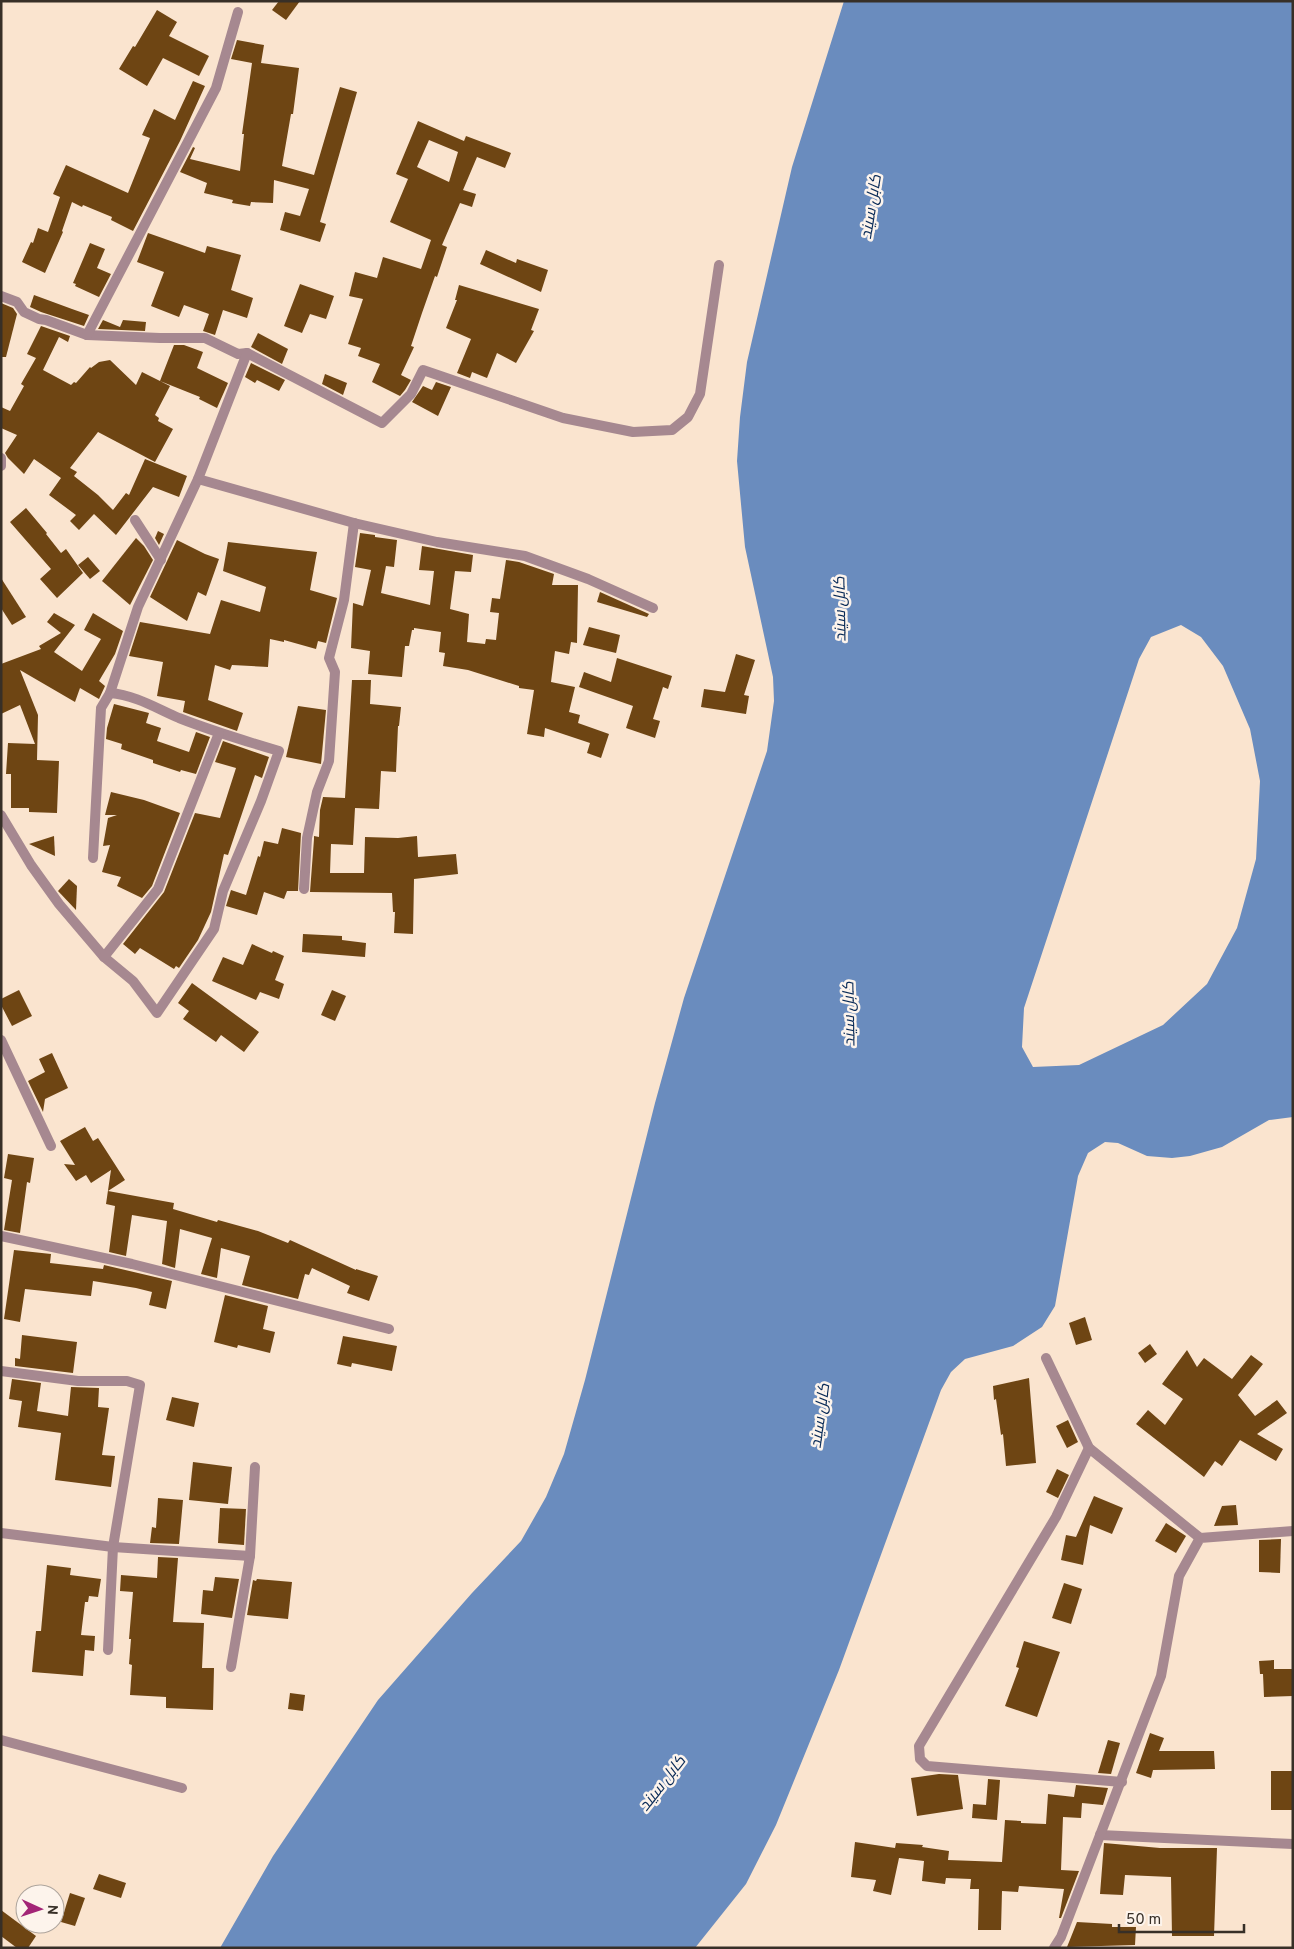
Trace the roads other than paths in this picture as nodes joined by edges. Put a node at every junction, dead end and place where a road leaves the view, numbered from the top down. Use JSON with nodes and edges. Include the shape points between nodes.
{"nodes":[{"id":1,"x":238,"y":12,"type":"dead end"},
{"id":2,"x":719,"y":265,"type":"dead end"},
{"id":3,"x":1,"y":296,"type":"edge"},
{"id":4,"x":87,"y":335,"type":"junction"},
{"id":5,"x":247,"y":353,"type":"junction"},
{"id":6,"x":1,"y":458,"type":"edge"},
{"id":7,"x":1,"y":466,"type":"edge"},
{"id":8,"x":198,"y":479,"type":"junction"},
{"id":9,"x":135,"y":520,"type":"dead end"},
{"id":10,"x":354,"y":524,"type":"junction"},
{"id":11,"x":161,"y":560,"type":"junction"},
{"id":12,"x":653,"y":608,"type":"dead end"},
{"id":13,"x":110,"y":692,"type":"junction"},
{"id":14,"x":219,"y":733,"type":"junction"},
{"id":15,"x":1,"y":815,"type":"edge"},
{"id":16,"x":93,"y":858,"type":"dead end"},
{"id":17,"x":304,"y":889,"type":"dead end"},
{"id":18,"x":104,"y":956,"type":"junction"},
{"id":19,"x":1,"y":1040,"type":"edge"},
{"id":20,"x":51,"y":1146,"type":"dead end"},
{"id":21,"x":1,"y":1236,"type":"edge"},
{"id":22,"x":389,"y":1329,"type":"dead end"},
{"id":23,"x":1046,"y":1358,"type":"dead end"},
{"id":24,"x":1,"y":1371,"type":"edge"},
{"id":25,"x":1090,"y":1448,"type":"junction"},
{"id":26,"x":256,"y":1467,"type":"dead end"},
{"id":27,"x":1293,"y":1530,"type":"edge"},
{"id":28,"x":1,"y":1532,"type":"edge"},
{"id":29,"x":1200,"y":1538,"type":"junction"},
{"id":30,"x":114,"y":1546,"type":"junction"},
{"id":31,"x":250,"y":1556,"type":"junction"},
{"id":32,"x":108,"y":1650,"type":"dead end"},
{"id":33,"x":231,"y":1667,"type":"dead end"},
{"id":34,"x":1,"y":1740,"type":"edge"},
{"id":35,"x":1122,"y":1782,"type":"junction"},
{"id":36,"x":182,"y":1788,"type":"dead end"},
{"id":37,"x":1100,"y":1835,"type":"junction"},
{"id":38,"x":1293,"y":1844,"type":"edge"},
{"id":39,"x":1054,"y":1948,"type":"edge"}],
"edges":[{"from":1,"to":4,"type":"street","via":[[216,88]]},
{"from":2,"to":5,"type":"street","via":[[700,394],[688,417],[672,430],[633,432],[563,418],[423,370],[411,394],[382,423]]},
{"from":3,"to":4,"type":"street","via":[[16,302],[24,312],[39,320]]},
{"from":4,"to":5,"type":"street","via":[[205,338],[238,354]]},
{"from":5,"to":8,"type":"street"},
{"from":6,"to":7,"type":"street"},
{"from":8,"to":10,"type":"street"},
{"from":8,"to":11,"type":"street"},
{"from":9,"to":11,"type":"street"},
{"from":10,"to":12,"type":"street","via":[[437,542],[526,556]]},
{"from":10,"to":17,"type":"street","via":[[344,600],[329,658],[335,672],[329,761],[317,792],[307,838]]},
{"from":11,"to":13,"type":"street","via":[[138,607]]},
{"from":13,"to":14,"type":"street","via":[[126,694]]},
{"from":13,"to":16,"type":"street","via":[[101,708]]},
{"from":14,"to":18,"type":"street","via":[[158,889]]},
{"from":14,"to":18,"type":"street","via":[[279,751],[223,891],[214,929],[157,1013],[133,981]]},
{"from":15,"to":18,"type":"street","via":[[59,904]]},
{"from":19,"to":20,"type":"street"},
{"from":21,"to":22,"type":"street","via":[[132,1264]]},
{"from":23,"to":25,"type":"street"},
{"from":24,"to":30,"type":"street","via":[[78,1381],[128,1381],[140,1385]]},
{"from":25,"to":29,"type":"street"},
{"from":25,"to":35,"type":"street","via":[[1056,1516],[919,1746],[920,1759],[927,1766]]},
{"from":26,"to":31,"type":"street"},
{"from":27,"to":29,"type":"street"},
{"from":28,"to":30,"type":"street"},
{"from":29,"to":35,"type":"street","via":[[1179,1576],[1161,1676]]},
{"from":30,"to":31,"type":"street"},
{"from":30,"to":32,"type":"street"},
{"from":31,"to":33,"type":"street"},
{"from":34,"to":36,"type":"street"},
{"from":35,"to":37,"type":"street"},
{"from":37,"to":38,"type":"street"},
{"from":37,"to":39,"type":"street"}]}
